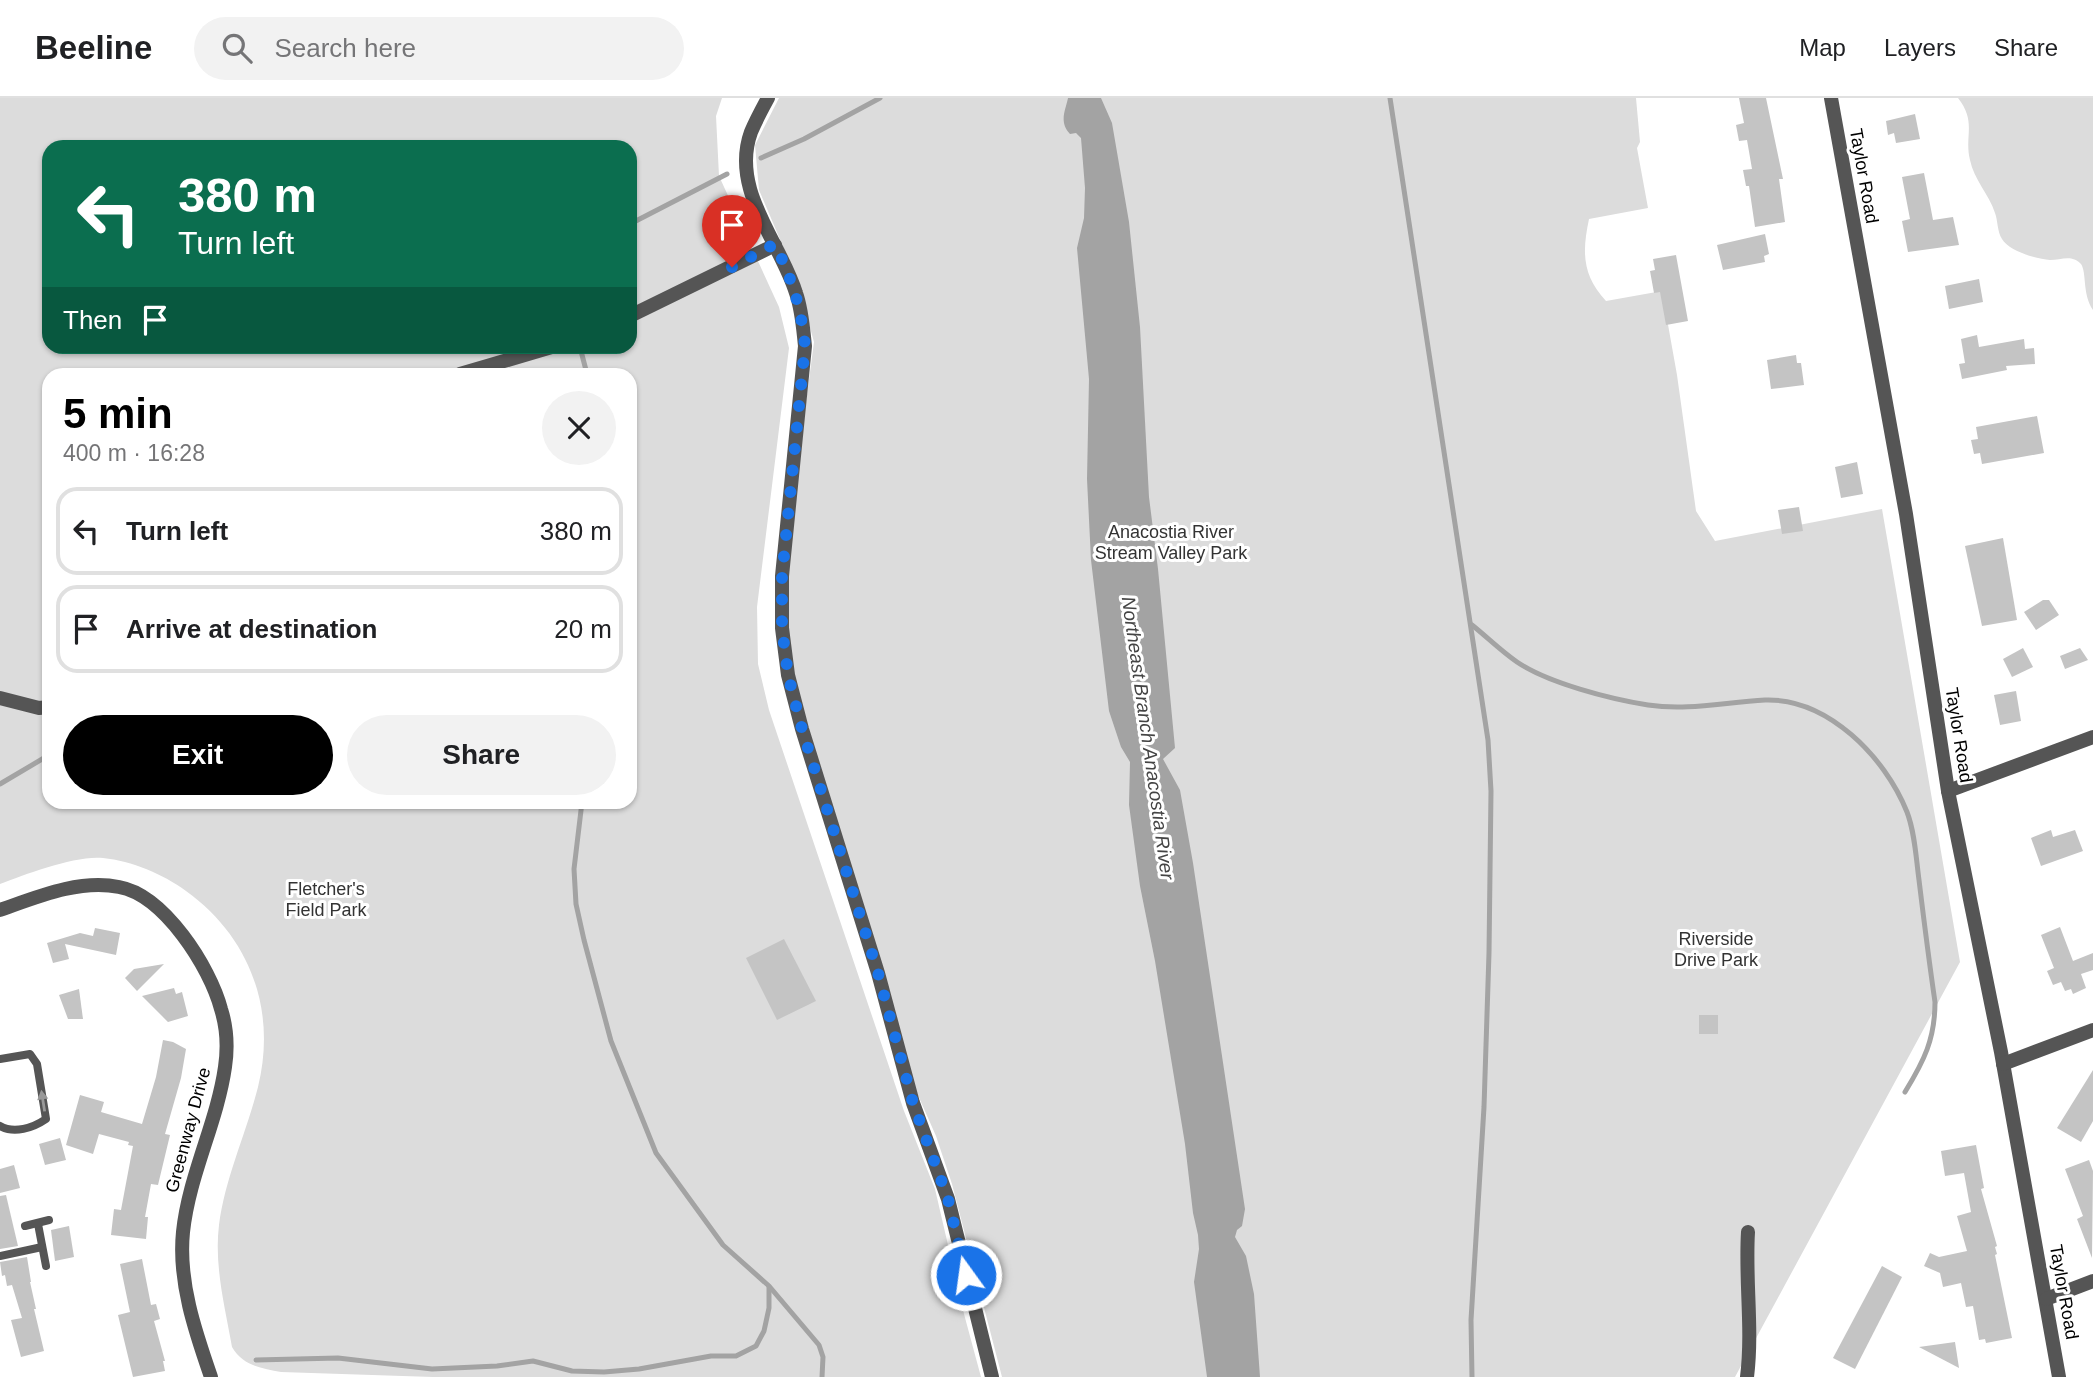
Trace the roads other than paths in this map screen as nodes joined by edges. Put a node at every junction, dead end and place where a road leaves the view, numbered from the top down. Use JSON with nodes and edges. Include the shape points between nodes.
{"nodes":[{"id":1,"x":768,"y":98,"type":"edge"},
{"id":2,"x":1831,"y":98,"type":"edge"},
{"id":3,"x":775,"y":244,"type":"junction"},
{"id":4,"x":637,"y":313,"type":"edge"},
{"id":5,"x":528,"y":354,"type":"edge"},
{"id":6,"x":480,"y":368,"type":"edge"},
{"id":7,"x":0,"y":698,"type":"edge"},
{"id":8,"x":42,"y":708,"type":"edge"},
{"id":9,"x":2093,"y":737,"type":"edge"},
{"id":10,"x":1948,"y":791,"type":"junction"},
{"id":11,"x":0,"y":910,"type":"edge"},
{"id":12,"x":2093,"y":1030,"type":"edge"},
{"id":13,"x":0,"y":1059,"type":"edge"},
{"id":14,"x":2003,"y":1064,"type":"junction"},
{"id":15,"x":0,"y":1126,"type":"edge"},
{"id":16,"x":49,"y":1220,"type":"dead end"},
{"id":17,"x":38,"y":1224,"type":"junction"},
{"id":18,"x":25,"y":1226,"type":"dead end"},
{"id":19,"x":1748,"y":1232,"type":"dead end"},
{"id":20,"x":42,"y":1247,"type":"junction"},
{"id":21,"x":0,"y":1256,"type":"edge"},
{"id":22,"x":46,"y":1266,"type":"dead end"},
{"id":23,"x":2093,"y":1281,"type":"edge"},
{"id":24,"x":2046,"y":1299,"type":"junction"},
{"id":25,"x":211,"y":1377,"type":"edge"},
{"id":26,"x":992,"y":1377,"type":"edge"},
{"id":27,"x":1747,"y":1377,"type":"edge"},
{"id":28,"x":2059,"y":1377,"type":"edge"}],
"edges":[{"from":1,"to":3,"type":"street","via":[[747,150],[748,187]]},
{"from":2,"to":10,"type":"street","name":"Taylor Road","via":[[1906,514]]},
{"from":3,"to":4,"type":"street"},
{"from":3,"to":26,"type":"street","via":[[796,293],[805,346],[782,576],[788,675],[913,1103],[948,1199]]},
{"from":5,"to":6,"type":"street"},
{"from":7,"to":8,"type":"street"},
{"from":9,"to":10,"type":"street"},
{"from":10,"to":14,"type":"street","name":"Taylor Road"},
{"from":11,"to":25,"type":"street","name":"Greenway Drive","via":[[74,887],[120,887],[166,915],[204,968],[221,1007],[227,1040],[225,1068],[188,1201],[183,1268]]},
{"from":12,"to":14,"type":"street"},
{"from":15,"to":13,"type":"lane","one_way":true,"via":[[9,1130],[36,1126],[46,1119],[37,1064],[30,1054]]},
{"from":14,"to":24,"type":"street","name":"Taylor Road"},
{"from":16,"to":17,"type":"lane"},
{"from":17,"to":18,"type":"lane"},
{"from":17,"to":20,"type":"lane"},
{"from":19,"to":27,"type":"street"},
{"from":20,"to":21,"type":"lane"},
{"from":20,"to":22,"type":"lane"},
{"from":23,"to":24,"type":"street"},
{"from":24,"to":28,"type":"street","name":"Taylor Road"}]}
